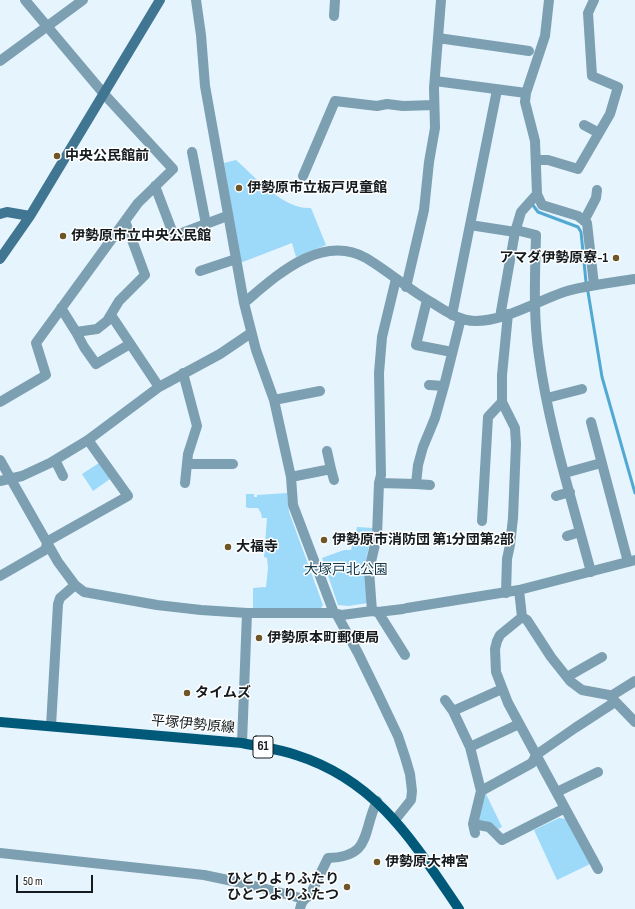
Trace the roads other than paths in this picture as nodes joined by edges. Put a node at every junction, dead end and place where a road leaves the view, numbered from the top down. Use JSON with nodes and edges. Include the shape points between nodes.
{"nodes":[{"id":1,"x":25,"y":0,"type":"edge"},
{"id":2,"x":84,"y":0,"type":"edge"},
{"id":3,"x":160,"y":0,"type":"edge"},
{"id":4,"x":196,"y":0,"type":"edge"},
{"id":5,"x":335,"y":0,"type":"edge"},
{"id":6,"x":441,"y":0,"type":"edge"},
{"id":7,"x":549,"y":0,"type":"edge"},
{"id":8,"x":594,"y":0,"type":"edge"},
{"id":9,"x":334,"y":16,"type":"dead end"},
{"id":10,"x":47,"y":26,"type":"junction"},
{"id":11,"x":438,"y":38,"type":"junction"},
{"id":12,"x":529,"y":51,"type":"dead end"},
{"id":13,"x":0,"y":61,"type":"edge"},
{"id":14,"x":435,"y":81,"type":"junction"},
{"id":15,"x":497,"y":90,"type":"junction"},
{"id":16,"x":526,"y":93,"type":"junction"},
{"id":17,"x":104,"y":94,"type":"junction"},
{"id":18,"x":434,"y":105,"type":"junction"},
{"id":19,"x":584,"y":124,"type":"dead end"},
{"id":20,"x":599,"y":133,"type":"junction"},
{"id":21,"x":192,"y":152,"type":"dead end"},
{"id":22,"x":536,"y":160,"type":"junction"},
{"id":23,"x":303,"y":176,"type":"dead end"},
{"id":24,"x":155,"y":186,"type":"junction"},
{"id":25,"x":597,"y":190,"type":"dead end"},
{"id":26,"x":537,"y":194,"type":"junction"},
{"id":27,"x":0,"y":214,"type":"edge"},
{"id":28,"x":30,"y":216,"type":"junction"},
{"id":29,"x":227,"y":216,"type":"junction"},
{"id":30,"x":125,"y":221,"type":"junction"},
{"id":31,"x":584,"y":221,"type":"junction"},
{"id":32,"x":206,"y":224,"type":"junction"},
{"id":33,"x":470,"y":225,"type":"junction"},
{"id":34,"x":515,"y":231,"type":"junction"},
{"id":35,"x":0,"y":259,"type":"edge"},
{"id":36,"x":236,"y":259,"type":"junction"},
{"id":37,"x":200,"y":271,"type":"dead end"},
{"id":38,"x":396,"y":279,"type":"junction"},
{"id":39,"x":635,"y":279,"type":"edge"},
{"id":40,"x":594,"y":285,"type":"junction"},
{"id":41,"x":406,"y":286,"type":"junction"},
{"id":42,"x":427,"y":300,"type":"junction"},
{"id":43,"x":244,"y":303,"type":"junction"},
{"id":44,"x":534,"y":304,"type":"junction"},
{"id":45,"x":61,"y":308,"type":"junction"},
{"id":46,"x":111,"y":315,"type":"junction"},
{"id":47,"x":504,"y":315,"type":"junction"},
{"id":48,"x":456,"y":316,"type":"junction"},
{"id":49,"x":76,"y":332,"type":"junction"},
{"id":50,"x":251,"y":333,"type":"junction"},
{"id":51,"x":130,"y":344,"type":"junction"},
{"id":52,"x":452,"y":352,"type":"junction"},
{"id":53,"x":183,"y":373,"type":"junction"},
{"id":54,"x":429,"y":385,"type":"dead end"},
{"id":55,"x":444,"y":386,"type":"junction"},
{"id":56,"x":159,"y":387,"type":"junction"},
{"id":57,"x":582,"y":389,"type":"dead end"},
{"id":58,"x":320,"y":392,"type":"dead end"},
{"id":59,"x":547,"y":398,"type":"junction"},
{"id":60,"x":274,"y":400,"type":"junction"},
{"id":61,"x":0,"y":402,"type":"edge"},
{"id":62,"x":502,"y":402,"type":"junction"},
{"id":63,"x":591,"y":422,"type":"dead end"},
{"id":64,"x":88,"y":440,"type":"junction"},
{"id":65,"x":327,"y":451,"type":"dead end"},
{"id":66,"x":0,"y":460,"type":"edge"},
{"id":67,"x":55,"y":460,"type":"junction"},
{"id":68,"x":187,"y":464,"type":"junction"},
{"id":69,"x":233,"y":464,"type":"dead end"},
{"id":70,"x":601,"y":464,"type":"junction"},
{"id":71,"x":331,"y":469,"type":"junction"},
{"id":72,"x":565,"y":473,"type":"junction"},
{"id":73,"x":63,"y":476,"type":"dead end"},
{"id":74,"x":291,"y":477,"type":"junction"},
{"id":75,"x":11,"y":478,"type":"junction"},
{"id":76,"x":334,"y":480,"type":"dead end"},
{"id":77,"x":0,"y":481,"type":"edge"},
{"id":78,"x":185,"y":483,"type":"dead end"},
{"id":79,"x":379,"y":483,"type":"junction"},
{"id":80,"x":416,"y":484,"type":"junction"},
{"id":81,"x":430,"y":485,"type":"dead end"},
{"id":82,"x":570,"y":492,"type":"junction"},
{"id":83,"x":556,"y":496,"type":"dead end"},
{"id":84,"x":482,"y":521,"type":"dead end"},
{"id":85,"x":580,"y":532,"type":"junction"},
{"id":86,"x":567,"y":536,"type":"dead end"},
{"id":87,"x":48,"y":541,"type":"junction"},
{"id":88,"x":631,"y":561,"type":"edge"},
{"id":89,"x":591,"y":572,"type":"junction"},
{"id":90,"x":0,"y":576,"type":"edge"},
{"id":91,"x":74,"y":585,"type":"junction"},
{"id":92,"x":518,"y":590,"type":"junction"},
{"id":93,"x":506,"y":593,"type":"junction"},
{"id":94,"x":375,"y":611,"type":"junction"},
{"id":95,"x":247,"y":613,"type":"junction"},
{"id":96,"x":334,"y":613,"type":"junction"},
{"id":97,"x":522,"y":617,"type":"junction"},
{"id":98,"x":405,"y":655,"type":"dead end"},
{"id":99,"x":602,"y":657,"type":"dead end"},
{"id":100,"x":567,"y":677,"type":"junction"},
{"id":101,"x":635,"y":681,"type":"edge"},
{"id":102,"x":502,"y":689,"type":"junction"},
{"id":103,"x":613,"y":699,"type":"junction"},
{"id":104,"x":445,"y":700,"type":"dead end"},
{"id":105,"x":454,"y":711,"type":"junction"},
{"id":106,"x":0,"y":722,"type":"edge"},
{"id":107,"x":635,"y":722,"type":"edge"},
{"id":108,"x":519,"y":724,"type":"junction"},
{"id":109,"x":51,"y":726,"type":"junction"},
{"id":110,"x":242,"y":743,"type":"junction"},
{"id":111,"x":470,"y":747,"type":"junction"},
{"id":112,"x":536,"y":756,"type":"junction"},
{"id":113,"x":598,"y":772,"type":"dead end"},
{"id":114,"x":481,"y":791,"type":"junction"},
{"id":115,"x":557,"y":792,"type":"junction"},
{"id":116,"x":377,"y":802,"type":"junction"},
{"id":117,"x":565,"y":808,"type":"junction"},
{"id":118,"x":396,"y":820,"type":"junction"},
{"id":119,"x":0,"y":853,"type":"edge"},
{"id":120,"x":598,"y":869,"type":"dead end"},
{"id":121,"x":304,"y":899,"type":"junction"},
{"id":122,"x":300,"y":909,"type":"edge"},
{"id":123,"x":459,"y":909,"type":"edge"}],
"edges":[{"from":1,"to":10,"type":"street"},
{"from":2,"to":10,"type":"street"},
{"from":3,"to":17,"type":"street"},
{"from":4,"to":29,"type":"street","via":[[205,86]]},
{"from":5,"to":9,"type":"street"},
{"from":6,"to":11,"type":"street"},
{"from":7,"to":16,"type":"street","via":[[545,36]]},
{"from":8,"to":20,"type":"street","via":[[588,13],[592,76],[622,88]]},
{"from":10,"to":13,"type":"street"},
{"from":10,"to":17,"type":"street"},
{"from":11,"to":12,"type":"street","via":[[478,39],[517,44]]},
{"from":11,"to":14,"type":"street"},
{"from":14,"to":15,"type":"street"},
{"from":14,"to":18,"type":"street"},
{"from":15,"to":16,"type":"street"},
{"from":15,"to":33,"type":"street"},
{"from":16,"to":22,"type":"street","via":[[525,102],[535,142]]},
{"from":17,"to":24,"type":"street","via":[[173,170]]},
{"from":17,"to":28,"type":"street"},
{"from":18,"to":23,"type":"street","via":[[377,106],[335,101]]},
{"from":18,"to":41,"type":"street","via":[[435,128]]},
{"from":19,"to":20,"type":"street"},
{"from":20,"to":22,"type":"street","via":[[578,169],[548,160]]},
{"from":21,"to":32,"type":"street"},
{"from":22,"to":26,"type":"street"},
{"from":24,"to":30,"type":"street"},
{"from":24,"to":32,"type":"street","via":[[174,236]]},
{"from":25,"to":31,"type":"street","via":[[596,198]]},
{"from":26,"to":31,"type":"street","via":[[542,205],[578,216]]},
{"from":26,"to":34,"type":"street","via":[[521,212]]},
{"from":27,"to":28,"type":"street","via":[[7,212]]},
{"from":28,"to":35,"type":"street"},
{"from":29,"to":32,"type":"street"},
{"from":29,"to":36,"type":"street"},
{"from":30,"to":45,"type":"street"},
{"from":30,"to":46,"type":"street","via":[[145,275],[119,301]]},
{"from":31,"to":40,"type":"street","via":[[587,223]]},
{"from":33,"to":34,"type":"street"},
{"from":33,"to":48,"type":"street"},
{"from":34,"to":44,"type":"street","via":[[536,235]]},
{"from":34,"to":47,"type":"street"},
{"from":36,"to":37,"type":"street"},
{"from":36,"to":43,"type":"street"},
{"from":38,"to":41,"type":"street"},
{"from":38,"to":43,"type":"street","via":[[365,257],[344,250],[329,250],[310,256],[284,271]]},
{"from":38,"to":79,"type":"street","via":[[381,344]]},
{"from":39,"to":40,"type":"street"},
{"from":40,"to":44,"type":"street","via":[[564,292]]},
{"from":41,"to":42,"type":"street"},
{"from":42,"to":48,"type":"street"},
{"from":42,"to":52,"type":"street","via":[[416,345]]},
{"from":43,"to":50,"type":"street"},
{"from":44,"to":47,"type":"street"},
{"from":44,"to":59,"type":"street","via":[[539,356]]},
{"from":45,"to":49,"type":"street"},
{"from":45,"to":61,"type":"street","via":[[36,343],[46,375]]},
{"from":46,"to":49,"type":"street","via":[[97,329]]},
{"from":46,"to":51,"type":"street"},
{"from":47,"to":48,"type":"street","via":[[475,321]]},
{"from":47,"to":62,"type":"street"},
{"from":48,"to":52,"type":"street"},
{"from":49,"to":51,"type":"street","via":[[96,364]]},
{"from":50,"to":53,"type":"street","via":[[220,354]]},
{"from":50,"to":60,"type":"street"},
{"from":51,"to":56,"type":"street"},
{"from":52,"to":55,"type":"street"},
{"from":53,"to":56,"type":"street"},
{"from":53,"to":68,"type":"street","via":[[196,426]]},
{"from":54,"to":55,"type":"street"},
{"from":55,"to":80,"type":"street","via":[[423,447]]},
{"from":56,"to":64,"type":"street"},
{"from":57,"to":59,"type":"street"},
{"from":58,"to":60,"type":"street"},
{"from":59,"to":72,"type":"street","via":[[551,424]]},
{"from":60,"to":74,"type":"street"},
{"from":62,"to":84,"type":"street","via":[[488,417]]},
{"from":62,"to":93,"type":"street","via":[[515,428],[516,444]]},
{"from":63,"to":70,"type":"street"},
{"from":64,"to":67,"type":"street"},
{"from":64,"to":87,"type":"street","via":[[128,496]]},
{"from":65,"to":71,"type":"street"},
{"from":66,"to":75,"type":"street"},
{"from":67,"to":73,"type":"street"},
{"from":67,"to":75,"type":"street","via":[[22,476]]},
{"from":68,"to":69,"type":"street"},
{"from":68,"to":78,"type":"street"},
{"from":70,"to":72,"type":"street"},
{"from":70,"to":88,"type":"street"},
{"from":71,"to":74,"type":"street"},
{"from":71,"to":76,"type":"street"},
{"from":72,"to":82,"type":"street"},
{"from":74,"to":96,"type":"street","via":[[293,505]]},
{"from":75,"to":77,"type":"street"},
{"from":75,"to":87,"type":"street"},
{"from":79,"to":80,"type":"street"},
{"from":79,"to":94,"type":"street","via":[[377,536],[369,570]]},
{"from":80,"to":81,"type":"street"},
{"from":82,"to":83,"type":"street"},
{"from":82,"to":85,"type":"street"},
{"from":85,"to":86,"type":"street"},
{"from":85,"to":89,"type":"street"},
{"from":87,"to":90,"type":"street","via":[[45,550]]},
{"from":87,"to":91,"type":"street","via":[[58,562]]},
{"from":88,"to":89,"type":"street"},
{"from":89,"to":92,"type":"street"},
{"from":91,"to":95,"type":"street","via":[[84,592],[113,598]]},
{"from":91,"to":109,"type":"street","via":[[60,598],[58,604]]},
{"from":92,"to":93,"type":"street"},
{"from":92,"to":97,"type":"street"},
{"from":93,"to":94,"type":"street","via":[[403,610]]},
{"from":94,"to":96,"type":"street","via":[[342,615]]},
{"from":94,"to":98,"type":"street"},
{"from":95,"to":96,"type":"street"},
{"from":95,"to":110,"type":"street"},
{"from":96,"to":118,"type":"street","via":[[358,653],[398,736],[405,757],[410,774],[411,800]]},
{"from":97,"to":100,"type":"street","via":[[527,620]]},
{"from":97,"to":102,"type":"street","via":[[500,635],[497,641],[496,672]]},
{"from":99,"to":100,"type":"street"},
{"from":100,"to":103,"type":"street","via":[[582,690],[604,693]]},
{"from":101,"to":103,"type":"street"},
{"from":102,"to":105,"type":"street"},
{"from":102,"to":108,"type":"street"},
{"from":103,"to":107,"type":"street"},
{"from":103,"to":112,"type":"street"},
{"from":104,"to":105,"type":"street"},
{"from":105,"to":111,"type":"street"},
{"from":106,"to":109,"type":"main road","name":"平塚伊勢原線","number":"61"},
{"from":108,"to":111,"type":"street"},
{"from":108,"to":112,"type":"street"},
{"from":109,"to":110,"type":"main road","name":"平塚伊勢原線","number":"61"},
{"from":110,"to":116,"type":"main road","name":"平塚伊勢原線","number":"61","via":[[282,750],[315,762],[351,781]]},
{"from":111,"to":114,"type":"street"},
{"from":112,"to":114,"type":"street","via":[[532,763]]},
{"from":112,"to":115,"type":"street"},
{"from":113,"to":115,"type":"street"},
{"from":114,"to":117,"type":"street","via":[[474,829],[490,827],[502,840]]},
{"from":115,"to":117,"type":"street"},
{"from":116,"to":118,"type":"main road","name":"平塚伊勢原線","number":"61"},
{"from":116,"to":121,"type":"street","via":[[361,845],[349,855],[328,858],[310,895]]},
{"from":117,"to":120,"type":"street"},
{"from":118,"to":123,"type":"main road","name":"平塚伊勢原線","number":"61"},
{"from":119,"to":121,"type":"street","via":[[204,876]]},
{"from":121,"to":122,"type":"street"}]}
